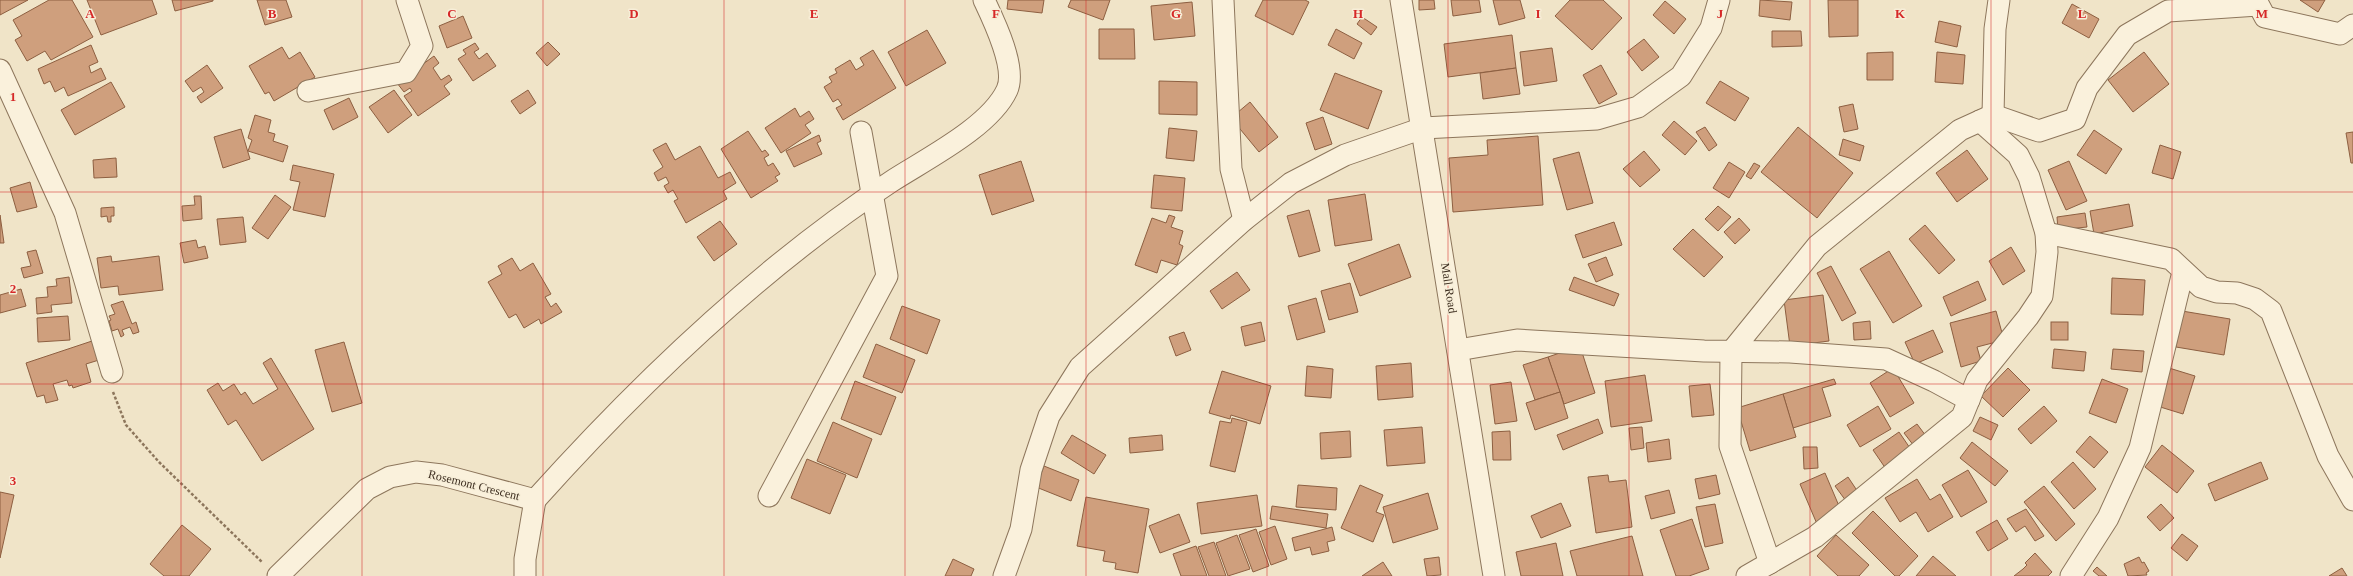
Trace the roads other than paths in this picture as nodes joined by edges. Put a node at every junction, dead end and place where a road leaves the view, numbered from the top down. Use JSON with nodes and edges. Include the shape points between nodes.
{"nodes":[{"id":1,"x":407,"y":0,"type":"edge"},
{"id":2,"x":984,"y":0,"type":"edge"},
{"id":3,"x":1223,"y":0,"type":"edge"},
{"id":4,"x":1401,"y":0,"type":"edge"},
{"id":5,"x":1719,"y":0,"type":"edge"},
{"id":6,"x":1998,"y":0,"type":"edge"},
{"id":7,"x":2257,"y":2,"type":"edge"},
{"id":8,"x":2353,"y":25,"type":"edge"},
{"id":9,"x":0,"y":70,"type":"edge"},
{"id":10,"x":308,"y":91,"type":"dead end"},
{"id":11,"x":1987,"y":118,"type":"junction"},
{"id":12,"x":1423,"y":128,"type":"junction"},
{"id":13,"x":861,"y":132,"type":"dead end"},
{"id":14,"x":872,"y":194,"type":"junction"},
{"id":15,"x":1244,"y":220,"type":"junction"},
{"id":16,"x":2046,"y":232,"type":"junction"},
{"id":17,"x":2183,"y":272,"type":"junction"},
{"id":18,"x":1458,"y":350,"type":"junction"},
{"id":19,"x":1731,"y":352,"type":"junction"},
{"id":20,"x":112,"y":372,"type":"road end"},
{"id":21,"x":1969,"y":400,"type":"junction"},
{"id":22,"x":769,"y":496,"type":"dead end"},
{"id":23,"x":535,"y":500,"type":"junction"},
{"id":24,"x":2353,"y":500,"type":"edge"},
{"id":25,"x":1770,"y":563,"type":"junction"},
{"id":26,"x":272,"y":571,"type":"edge"},
{"id":27,"x":525,"y":576,"type":"edge"},
{"id":28,"x":1004,"y":576,"type":"edge"},
{"id":29,"x":1494,"y":576,"type":"edge"},
{"id":30,"x":1747,"y":576,"type":"edge"},
{"id":31,"x":2072,"y":576,"type":"edge"}],
"edges":[{"from":1,"to":10,"type":"street","via":[[422,46],[406,72]]},
{"from":2,"to":14,"type":"street","via":[[997,28],[1009,66],[1008,88],[996,107],[981,123]]},
{"from":3,"to":15,"type":"street","via":[[1231,169]]},
{"from":4,"to":12,"type":"street","name":"Mall Road"},
{"from":5,"to":12,"type":"street","via":[[1710,28],[1681,76],[1638,107],[1597,119]]},
{"from":6,"to":11,"type":"street"},
{"from":7,"to":8,"type":"street","via":[[2265,17],[2340,34]]},
{"from":7,"to":11,"type":"street","via":[[2168,11],[2127,35],[2086,88],[2075,119],[2039,131]]},
{"from":9,"to":20,"type":"street","via":[[65,212]]},
{"from":11,"to":16,"type":"street","via":[[2018,155],[2029,178]]},
{"from":11,"to":19,"type":"street","via":[[1960,130],[1816,246]]},
{"from":12,"to":15,"type":"street","via":[[1345,155],[1291,183]]},
{"from":12,"to":18,"type":"street","name":"Mall Road"},
{"from":13,"to":14,"type":"street"},
{"from":14,"to":22,"type":"street","via":[[887,276]]},
{"from":14,"to":23,"type":"street","via":[[803,245],[714,320],[588,441]]},
{"from":15,"to":28,"type":"street","via":[[1080,367],[1049,416],[1031,470],[1021,529]]},
{"from":16,"to":17,"type":"street","via":[[2171,259]]},
{"from":16,"to":21,"type":"street","via":[[2047,252],[2042,296],[1978,380]]},
{"from":17,"to":24,"type":"street","via":[[2201,287],[2256,299],[2271,311],[2328,456]]},
{"from":17,"to":31,"type":"street","via":[[2140,448],[2108,518]]},
{"from":18,"to":19,"type":"street","via":[[1517,340]]},
{"from":18,"to":29,"type":"street","name":"Mall Road"},
{"from":19,"to":21,"type":"street","via":[[1790,352],[1886,359]]},
{"from":19,"to":25,"type":"street","via":[[1730,446]]},
{"from":21,"to":25,"type":"street","via":[[1962,417],[1815,537]]},
{"from":23,"to":26,"type":"street","name":"Rosemont Crescent","via":[[442,475],[416,472],[390,477],[367,489]]},
{"from":23,"to":27,"type":"street","name":"Rosemont Crescent","via":[[525,559]]},
{"from":25,"to":30,"type":"street"}]}
